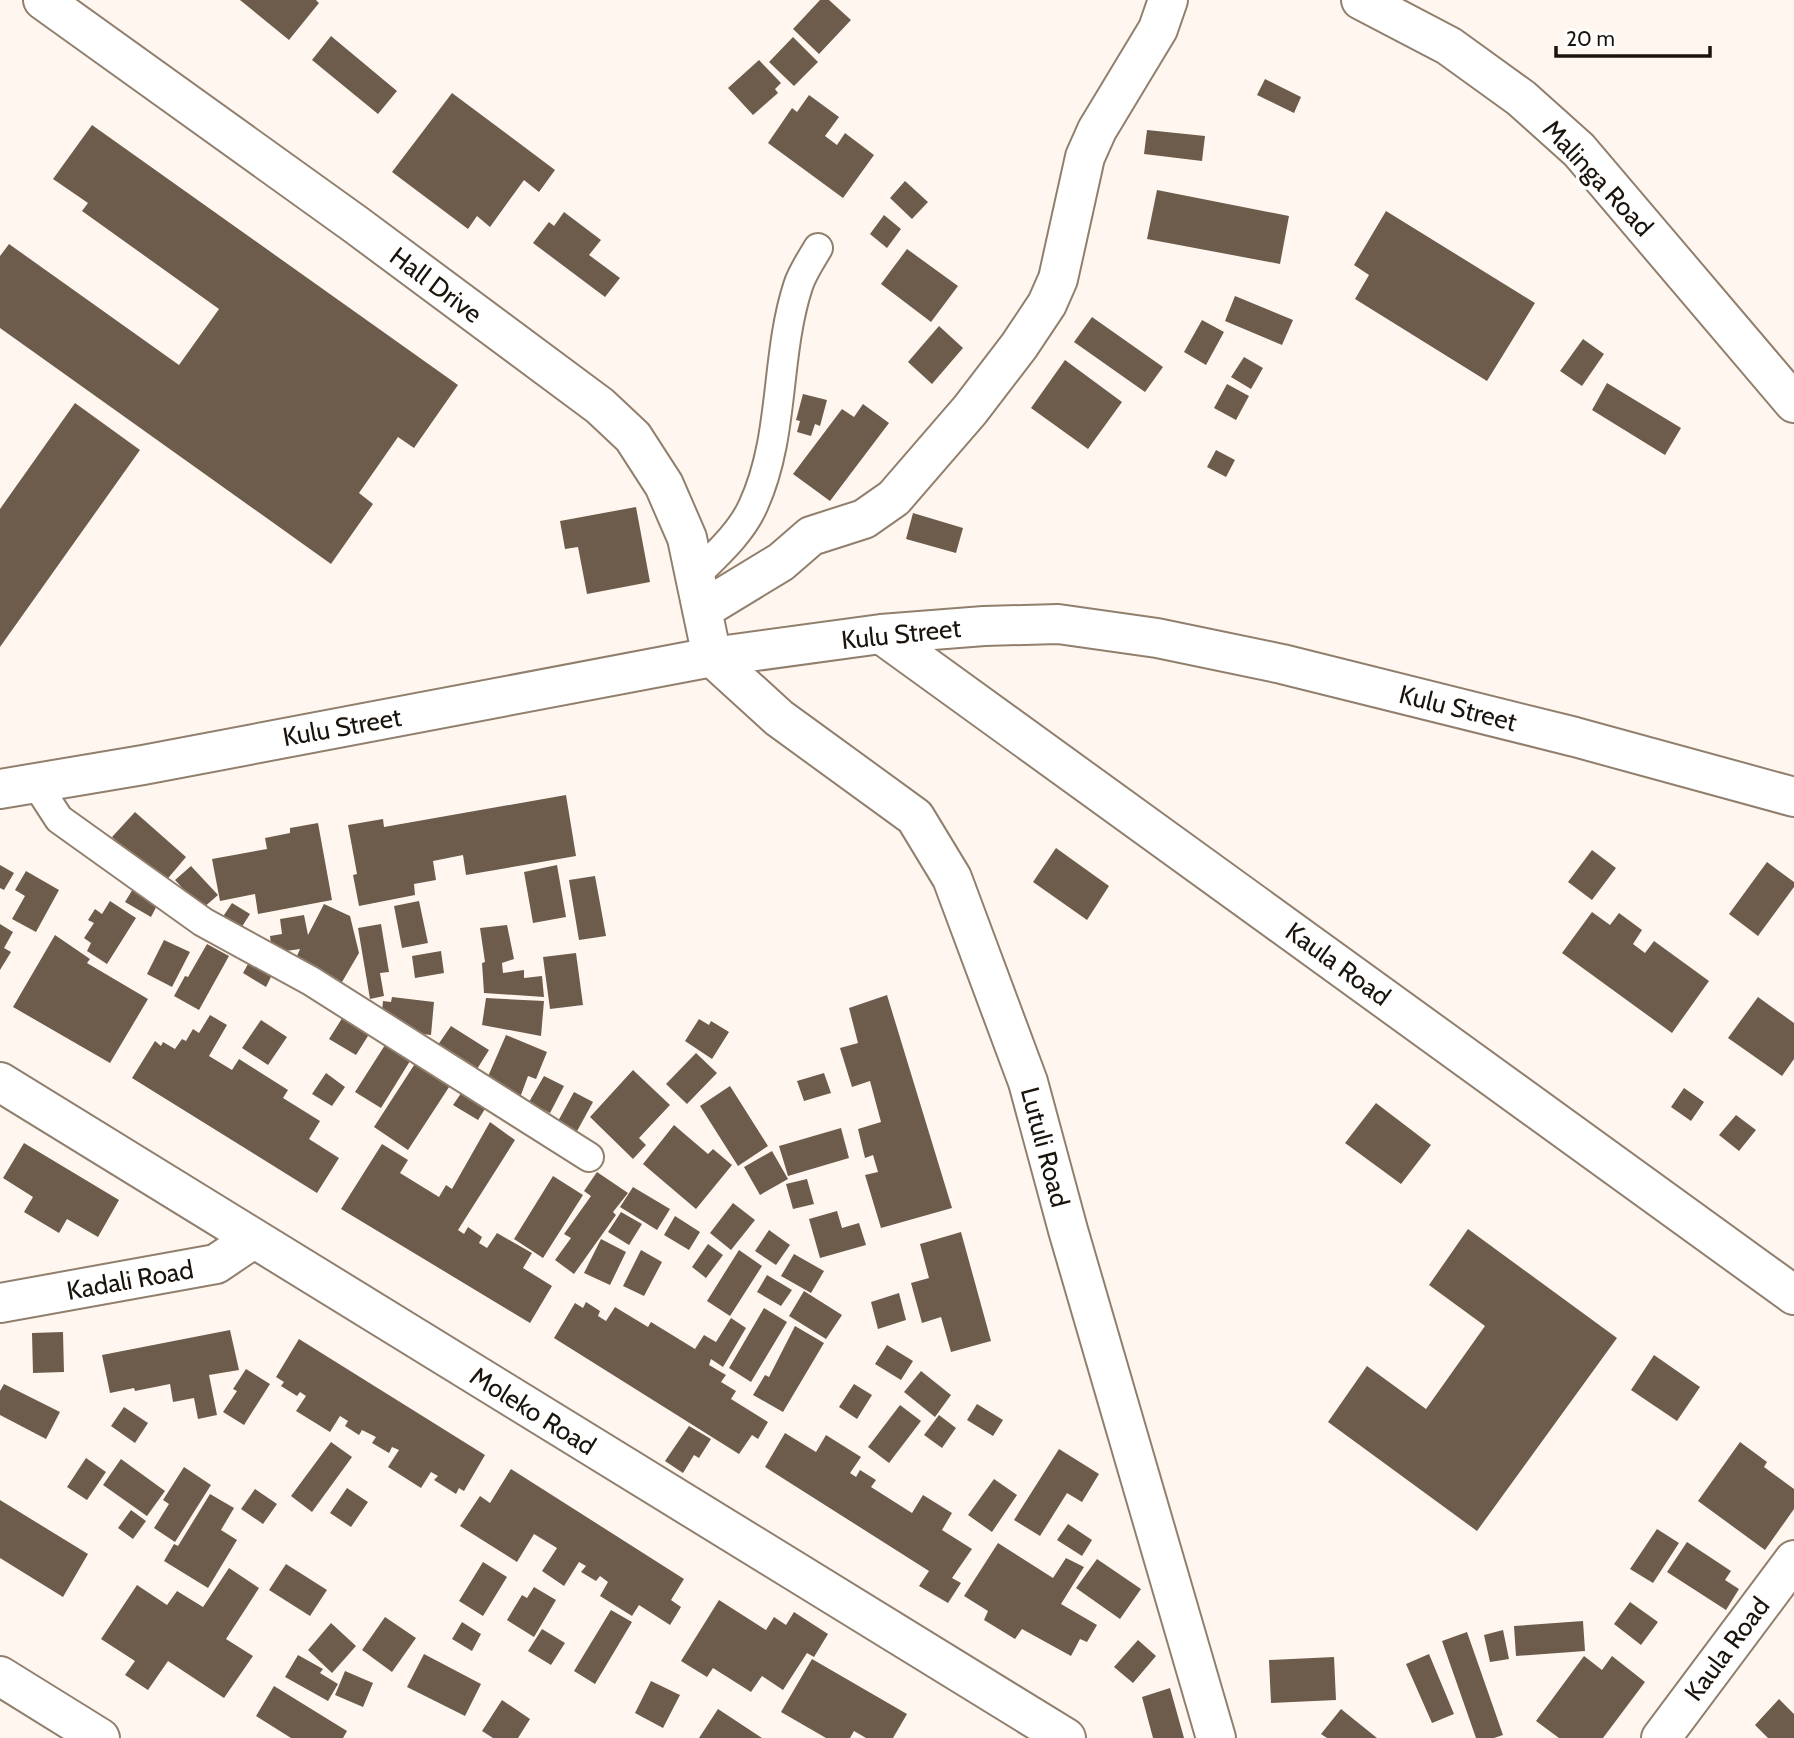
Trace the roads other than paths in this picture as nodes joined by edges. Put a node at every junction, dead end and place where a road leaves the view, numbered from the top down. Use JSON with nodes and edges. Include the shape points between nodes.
{"nodes":[{"id":1,"x":43,"y":0,"type":"edge"},
{"id":2,"x":1168,"y":0,"type":"edge"},
{"id":3,"x":1361,"y":0,"type":"edge"},
{"id":4,"x":818,"y":248,"type":"dead end"},
{"id":5,"x":1794,"y":403,"type":"edge"},
{"id":6,"x":699,"y":593,"type":"junction"},
{"id":7,"x":881,"y":634,"type":"junction"},
{"id":8,"x":712,"y":657,"type":"junction"},
{"id":9,"x":18,"y":786,"type":"edge"},
{"id":10,"x":1794,"y":797,"type":"edge"},
{"id":11,"x":0,"y":1082,"type":"edge"},
{"id":12,"x":589,"y":1157,"type":"dead end"},
{"id":13,"x":253,"y":1239,"type":"junction"},
{"id":14,"x":1794,"y":1295,"type":"edge"},
{"id":15,"x":0,"y":1303,"type":"edge"},
{"id":16,"x":1794,"y":1560,"type":"edge"},
{"id":17,"x":0,"y":1676,"type":"edge"},
{"id":18,"x":100,"y":1738,"type":"edge"},
{"id":19,"x":1066,"y":1738,"type":"edge"},
{"id":20,"x":1216,"y":1738,"type":"edge"},
{"id":21,"x":1661,"y":1738,"type":"edge"}],
"edges":[{"from":1,"to":6,"type":"street","name":"Hall Drive","via":[[600,407],[633,437],[664,485],[687,538]]},
{"from":2,"to":6,"type":"street","via":[[1158,29],[1085,157],[1058,279],[1047,304],[978,399],[894,498],[864,519],[811,536],[781,562]]},
{"from":3,"to":5,"type":"street","name":"Malinga Road","via":[[1449,46],[1521,98],[1579,150]]},
{"from":4,"to":6,"type":"lane","via":[[798,283],[787,326],[769,461],[752,508]]},
{"from":6,"to":8,"type":"street","name":"Hall Drive"},
{"from":7,"to":8,"type":"street","name":"Kulu Street"},
{"from":7,"to":10,"type":"street","name":"Kulu Street","via":[[1058,624],[1157,638],[1548,730]]},
{"from":7,"to":14,"type":"street","name":"Kaula Road"},
{"from":8,"to":9,"type":"street","name":"Kulu Street"},
{"from":8,"to":20,"type":"street","name":"Lutuli Road","via":[[779,719],[915,817],[952,878],[1028,1082]]},
{"from":9,"to":12,"type":"lane","via":[[203,922],[311,981]]},
{"from":11,"to":13,"type":"street","name":"Moleko Road"},
{"from":13,"to":15,"type":"street","name":"Kadali Road","via":[[216,1264]]},
{"from":13,"to":19,"type":"street","name":"Moleko Road"},
{"from":16,"to":21,"type":"street","name":"Kaula Road"},
{"from":17,"to":18,"type":"street"}]}
